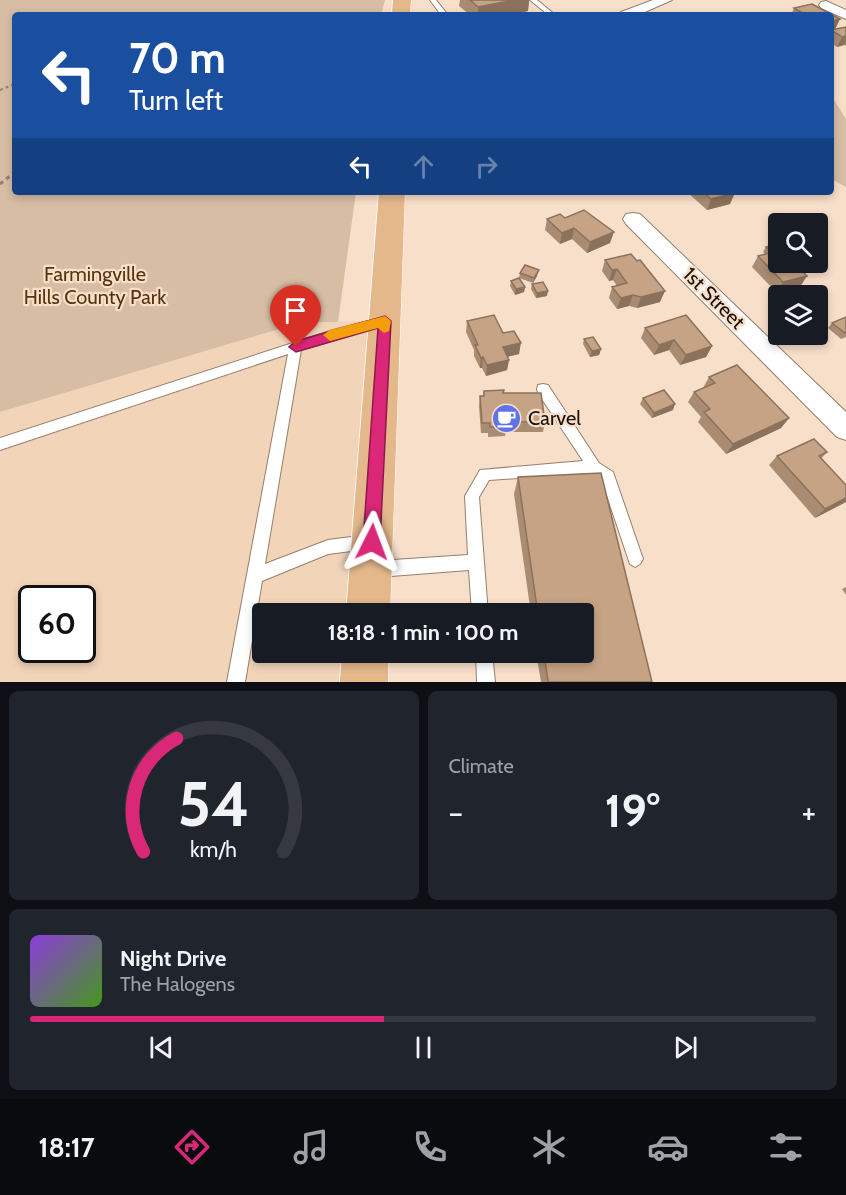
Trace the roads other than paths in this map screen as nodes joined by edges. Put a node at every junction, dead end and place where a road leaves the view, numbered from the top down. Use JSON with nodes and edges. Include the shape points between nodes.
{"nodes":[{"id":1,"x":433,"y":0,"type":"edge"},
{"id":2,"x":533,"y":0,"type":"edge"},
{"id":3,"x":665,"y":0,"type":"edge"},
{"id":4,"x":826,"y":5,"type":"dead end"},
{"id":5,"x":443,"y":12,"type":"edge"},
{"id":6,"x":549,"y":12,"type":"edge"},
{"id":7,"x":634,"y":12,"type":"edge"},
{"id":8,"x":846,"y":15,"type":"edge"},
{"id":9,"x":392,"y":195,"type":"edge"},
{"id":10,"x":633,"y":219,"type":"dead end"},
{"id":11,"x":385,"y":321,"type":"junction"},
{"id":12,"x":296,"y":347,"type":"junction"},
{"id":13,"x":543,"y":389,"type":"dead end"},
{"id":14,"x":846,"y":429,"type":"edge"},
{"id":15,"x":0,"y":444,"type":"edge"},
{"id":16,"x":594,"y":467,"type":"junction"},
{"id":17,"x":371,"y":556,"type":"junction"},
{"id":18,"x":635,"y":559,"type":"dead end"},
{"id":19,"x":476,"y":562,"type":"junction"},
{"id":20,"x":254,"y":576,"type":"junction"},
{"id":21,"x":369,"y":603,"type":"edge"},
{"id":22,"x":479,"y":603,"type":"edge"},
{"id":23,"x":365,"y":663,"type":"edge"},
{"id":24,"x":485,"y":663,"type":"edge"},
{"id":25,"x":236,"y":682,"type":"edge"},
{"id":26,"x":364,"y":682,"type":"edge"},
{"id":27,"x":486,"y":682,"type":"edge"}],
"edges":[{"from":1,"to":5,"type":"lane"},
{"from":2,"to":6,"type":"lane"},
{"from":3,"to":7,"type":"street"},
{"from":4,"to":8,"type":"street"},
{"from":9,"to":11,"type":"main road"},
{"from":10,"to":14,"type":"street","name":"1st Street"},
{"from":11,"to":12,"type":"lane"},
{"from":11,"to":17,"type":"main road"},
{"from":12,"to":15,"type":"lane"},
{"from":12,"to":20,"type":"lane"},
{"from":13,"to":16,"type":"lane"},
{"from":16,"to":18,"type":"lane","via":[[608,477]]},
{"from":16,"to":19,"type":"lane","via":[[485,474],[472,496]]},
{"from":17,"to":19,"type":"lane"},
{"from":17,"to":20,"type":"lane","via":[[328,547]]},
{"from":17,"to":21,"type":"main road"},
{"from":19,"to":22,"type":"lane"},
{"from":20,"to":25,"type":"lane"},
{"from":23,"to":26,"type":"main road"},
{"from":24,"to":27,"type":"lane"}]}
